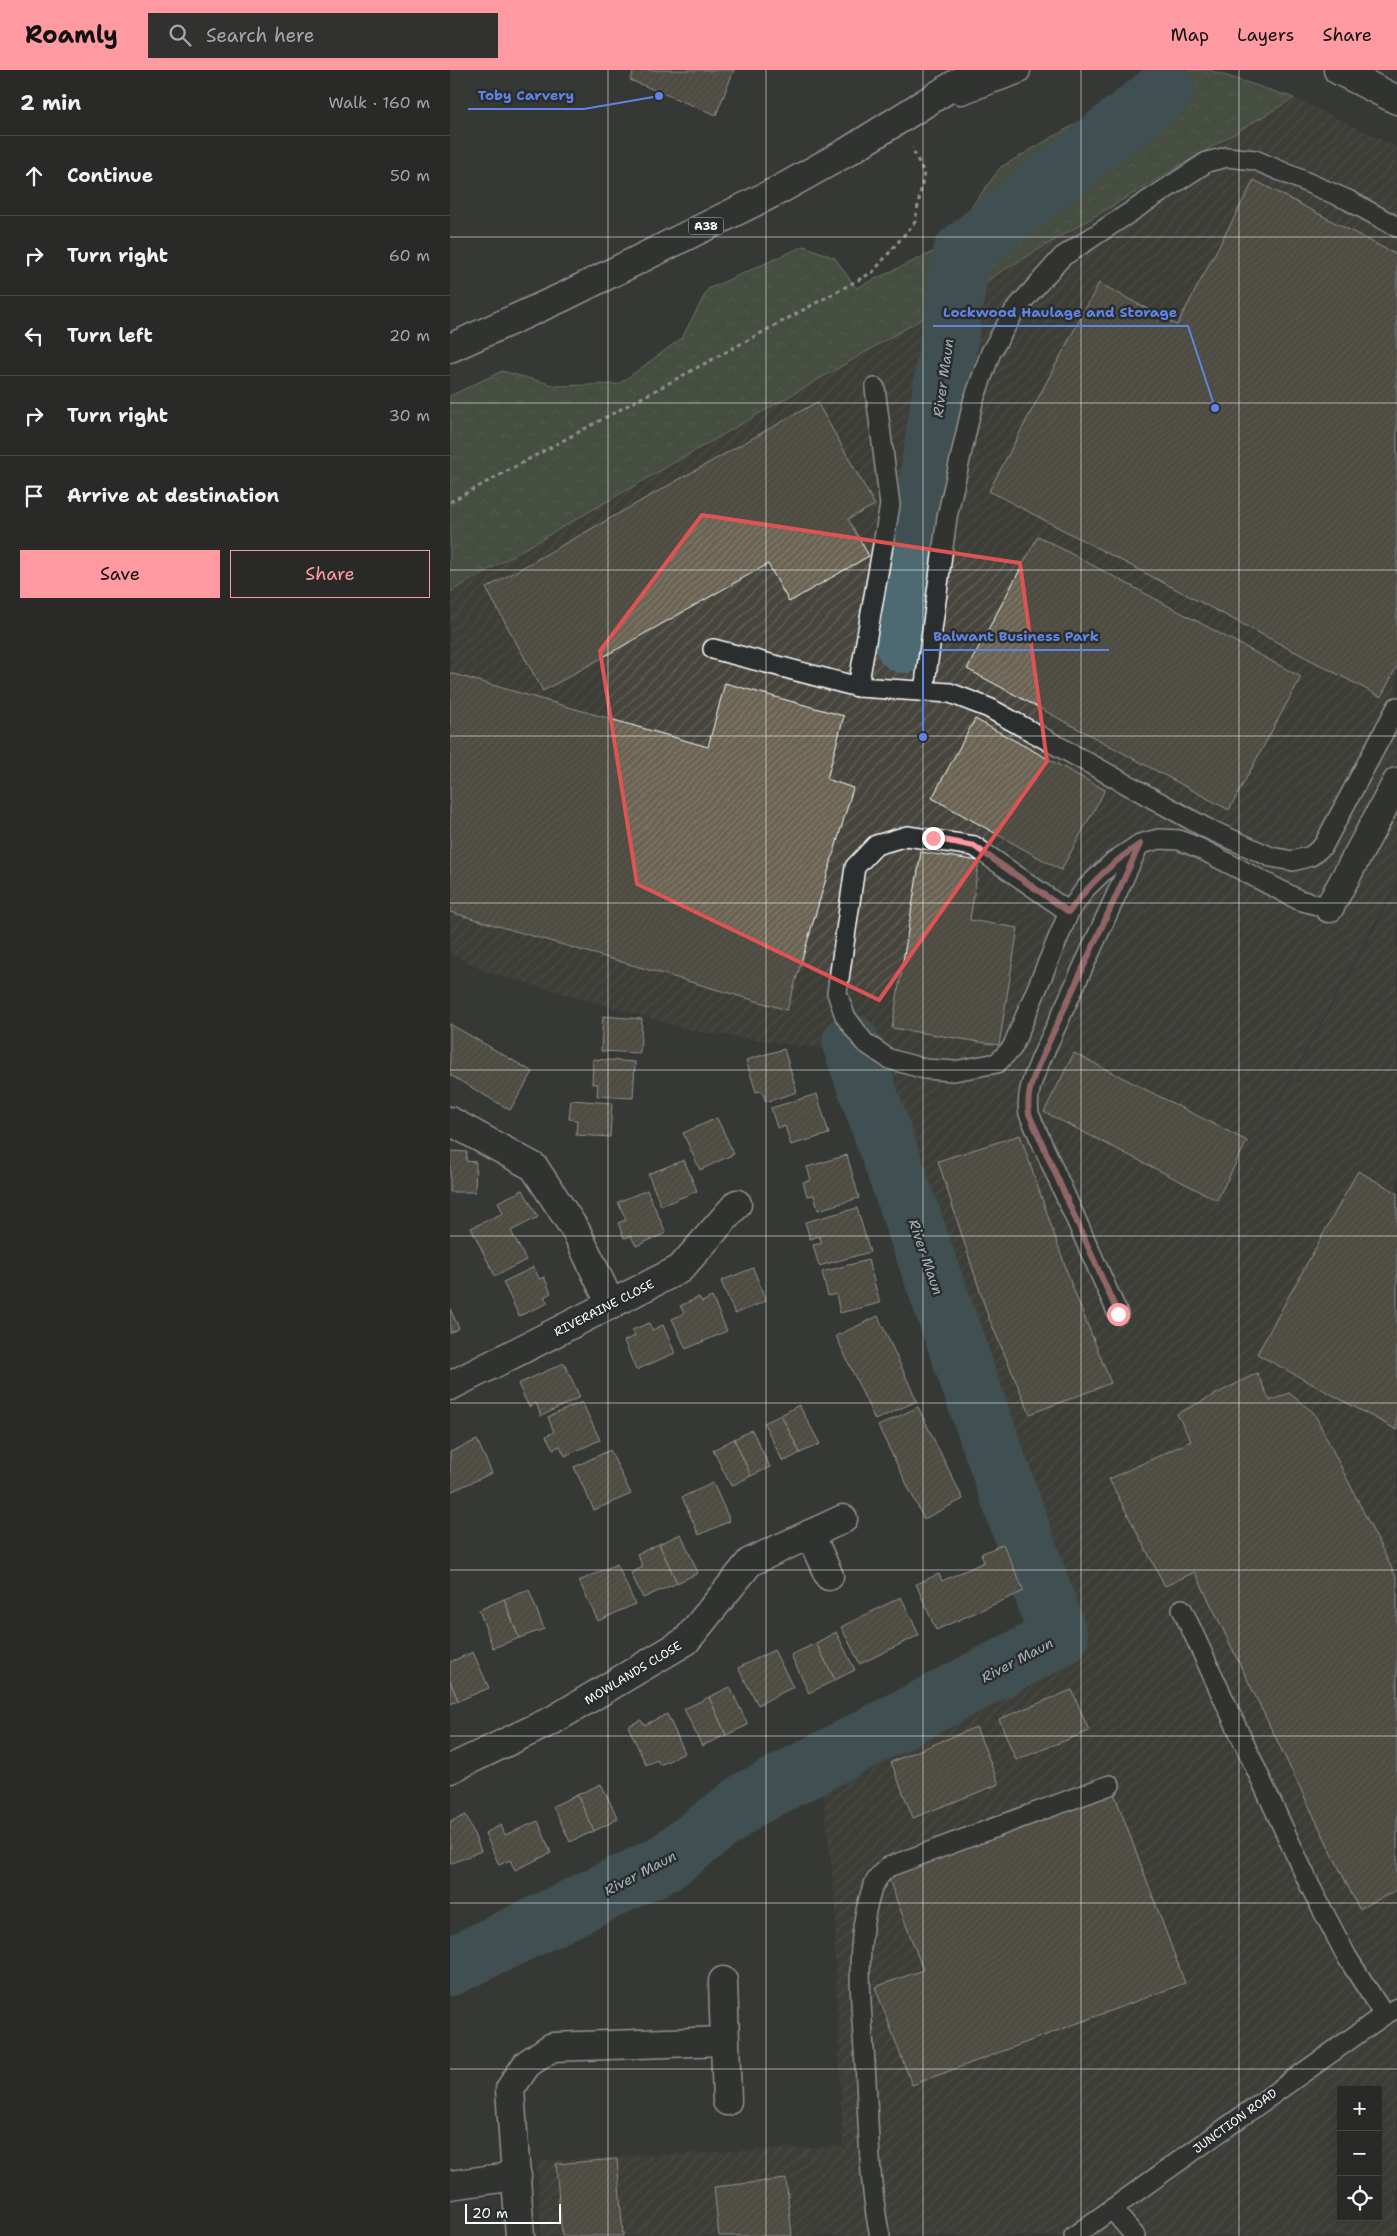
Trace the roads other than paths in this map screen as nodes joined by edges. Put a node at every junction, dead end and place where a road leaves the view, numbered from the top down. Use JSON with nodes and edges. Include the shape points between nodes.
{"nodes":[{"id":1,"x":938,"y":70,"type":"edge"},
{"id":2,"x":960,"y":70,"type":"edge"},
{"id":3,"x":978,"y":70,"type":"edge"},
{"id":4,"x":1016,"y":70,"type":"edge"},
{"id":5,"x":1338,"y":70,"type":"edge"},
{"id":6,"x":1397,"y":100,"type":"edge"},
{"id":7,"x":927,"y":103,"type":"junction"},
{"id":8,"x":1397,"y":227,"type":"edge"},
{"id":9,"x":450,"y":348,"type":"edge"},
{"id":10,"x":875,"y":388,"type":"dead end"},
{"id":11,"x":713,"y":648,"type":"dead end"},
{"id":12,"x":858,"y":687,"type":"junction"},
{"id":13,"x":924,"y":691,"type":"junction"},
{"id":14,"x":1397,"y":707,"type":"edge"},
{"id":15,"x":1397,"y":782,"type":"edge"},
{"id":16,"x":1140,"y":844,"type":"junction"},
{"id":17,"x":1329,"y":908,"type":"joint"},
{"id":18,"x":1069,"y":912,"type":"junction"},
{"id":19,"x":450,"y":1121,"type":"edge"},
{"id":20,"x":737,"y":1204,"type":"dead end"},
{"id":21,"x":611,"y":1305,"type":"junction"},
{"id":22,"x":1118,"y":1314,"type":"dead end"},
{"id":23,"x":450,"y":1386,"type":"edge"},
{"id":24,"x":844,"y":1518,"type":"dead end"},
{"id":25,"x":810,"y":1534,"type":"junction"},
{"id":26,"x":829,"y":1576,"type":"dead end"},
{"id":27,"x":1182,"y":1609,"type":"dead end"},
{"id":28,"x":450,"y":1769,"type":"edge"},
{"id":29,"x":1110,"y":1785,"type":"dead end"},
{"id":30,"x":724,"y":1981,"type":"dead end"},
{"id":31,"x":1391,"y":2012,"type":"edge"},
{"id":32,"x":724,"y":2042,"type":"junction"},
{"id":33,"x":727,"y":2101,"type":"dead end"},
{"id":34,"x":517,"y":2176,"type":"junction"},
{"id":35,"x":450,"y":2185,"type":"edge"},
{"id":36,"x":1112,"y":2209,"type":"junction"},
{"id":37,"x":520,"y":2236,"type":"edge"},
{"id":38,"x":880,"y":2236,"type":"edge"},
{"id":39,"x":1074,"y":2236,"type":"edge"},
{"id":40,"x":1134,"y":2236,"type":"edge"}],
"edges":[{"from":1,"to":7,"type":"main road"},
{"from":2,"to":7,"type":"main road","number":"A38"},
{"from":3,"to":7,"type":"main road"},
{"from":4,"to":7,"type":"main road","number":"A38"},
{"from":5,"to":6,"type":"main road"},
{"from":7,"to":9,"type":"main road","number":"A38","via":[[779,190],[563,297]]},
{"from":8,"to":13,"type":"lane","via":[[1348,200],[1255,160],[1227,157],[1207,162],[1062,257],[1015,310],[991,352],[973,402],[947,517]]},
{"from":10,"to":12,"type":"lane","via":[[890,505]]},
{"from":11,"to":12,"type":"lane"},
{"from":12,"to":13,"type":"lane"},
{"from":13,"to":14,"type":"lane","via":[[950,693],[989,708],[1206,828],[1271,858],[1294,860],[1311,856],[1323,846]]},
{"from":15,"to":17,"type":"main road"},
{"from":16,"to":17,"type":"lane","via":[[1159,838],[1179,840],[1299,900]]},
{"from":16,"to":18,"type":"lane","via":[[1113,862],[1086,888]]},
{"from":16,"to":22,"type":"lane","via":[[1041,1059],[1029,1087],[1027,1101],[1029,1114]]},
{"from":18,"to":18,"type":"lane","via":[[974,846],[907,836],[876,845],[855,867],[837,993],[845,1016],[864,1042],[889,1059],[925,1069],[954,1071],[997,1063],[1012,1048]]},
{"from":19,"to":21,"type":"main road","via":[[534,1166],[576,1231]]},
{"from":20,"to":21,"type":"main road","name":"RIVERAINE CLOSE","via":[[680,1268]]},
{"from":21,"to":23,"type":"main road","name":"RIVERAINE CLOSE"},
{"from":24,"to":25,"type":"main road","name":"MOWLANDS CLOSE"},
{"from":25,"to":26,"type":"main road"},
{"from":25,"to":28,"type":"main road","name":"MOWLANDS CLOSE","via":[[750,1562],[686,1641],[553,1720]]},
{"from":27,"to":31,"type":"lane","via":[[1311,1888],[1347,1957]]},
{"from":29,"to":38,"type":"lane","via":[[888,1867],[879,1875],[871,1891],[863,1929],[860,1969],[871,2168]]},
{"from":30,"to":32,"type":"main road"},
{"from":31,"to":36,"type":"lane","name":"JUNCTION ROAD"},
{"from":32,"to":33,"type":"main road"},
{"from":32,"to":34,"type":"main road","via":[[552,2047],[527,2064],[510,2089]]},
{"from":34,"to":35,"type":"main road"},
{"from":34,"to":37,"type":"main road"},
{"from":36,"to":39,"type":"lane","name":"JUNCTION ROAD"},
{"from":36,"to":40,"type":"lane"}]}
